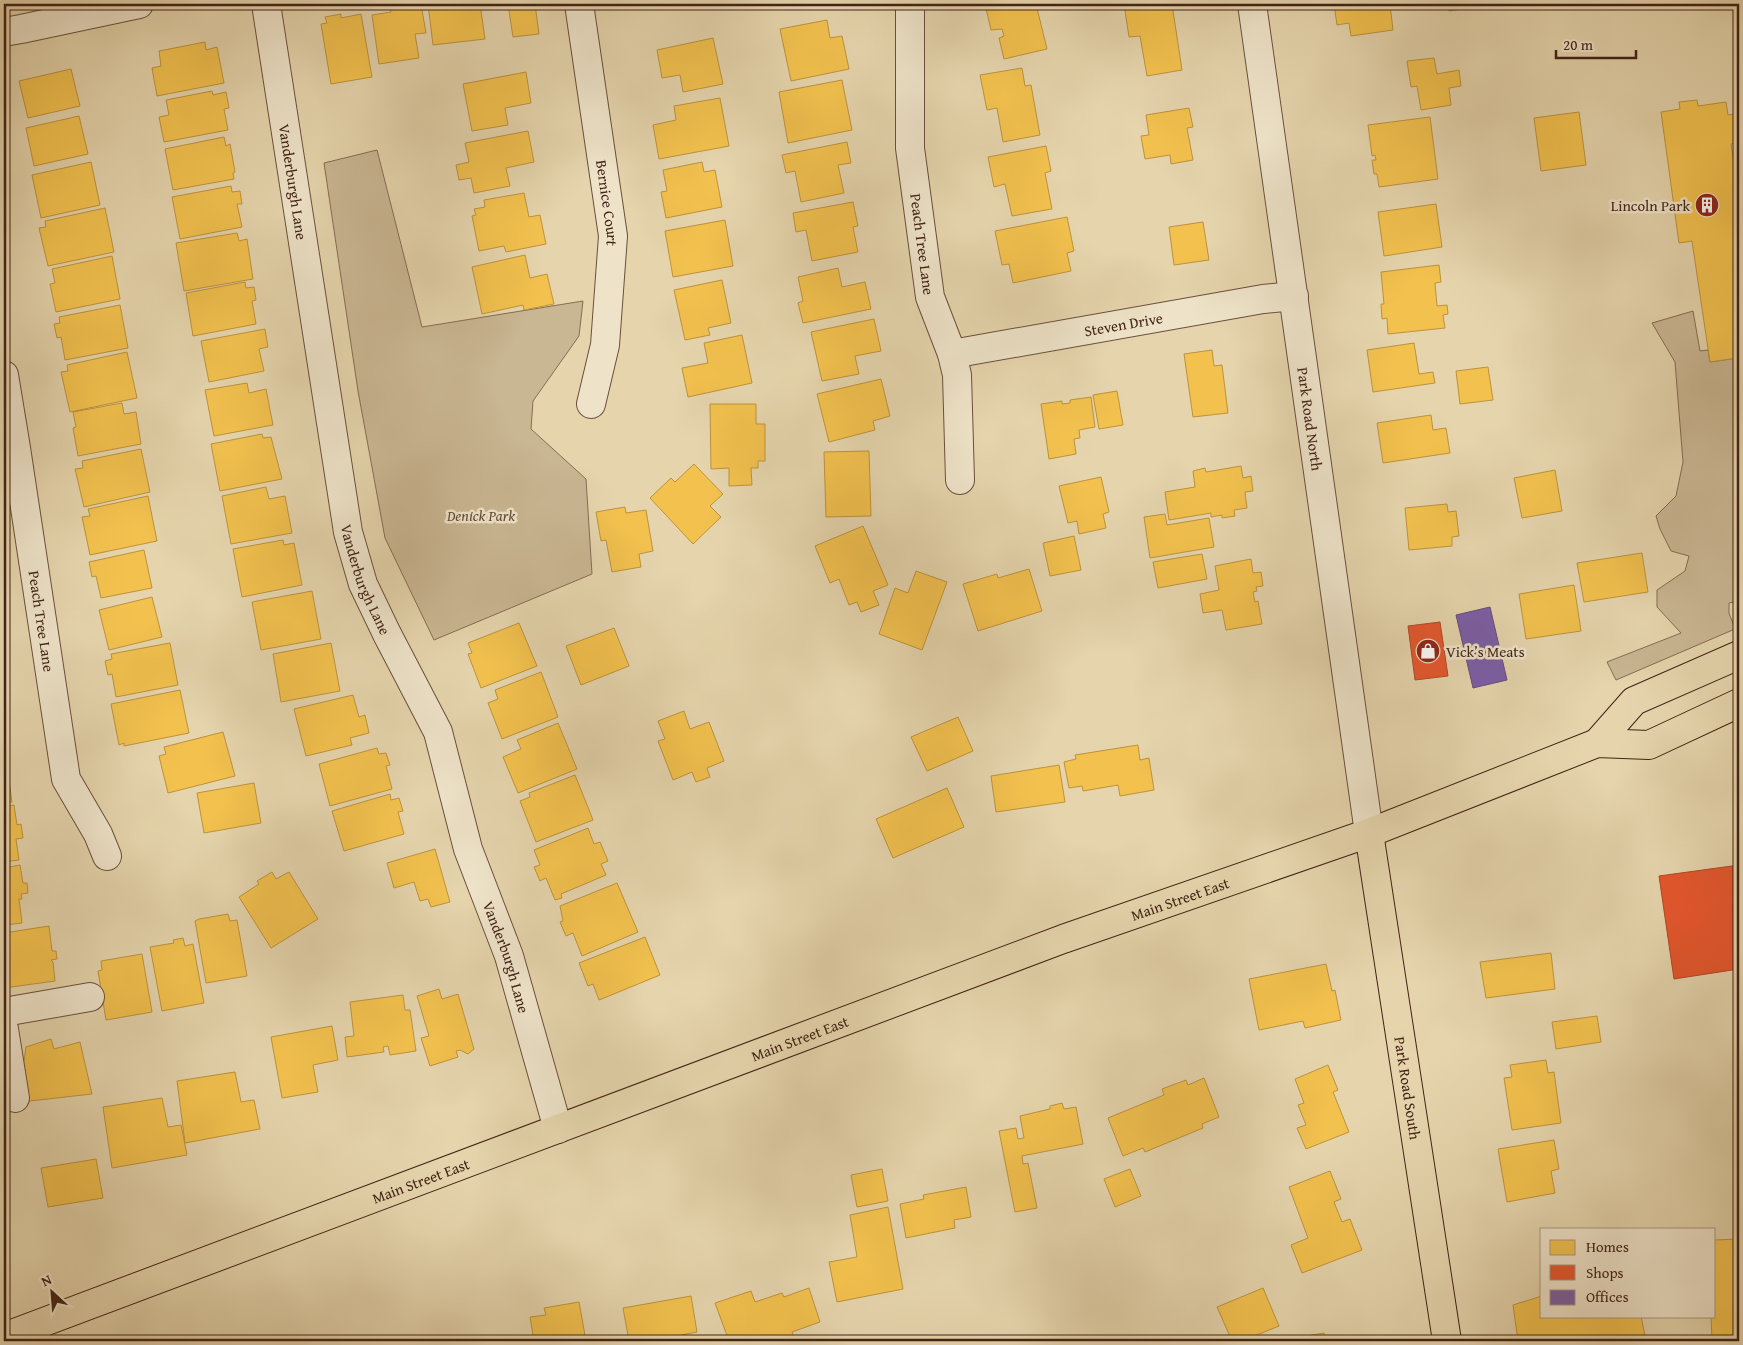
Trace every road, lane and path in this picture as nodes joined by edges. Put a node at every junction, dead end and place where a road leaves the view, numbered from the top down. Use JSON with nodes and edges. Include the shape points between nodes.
{"nodes":[{"id":1,"x":139,"y":4,"type":"edge"},
{"id":2,"x":266,"y":4,"type":"edge"},
{"id":3,"x":579,"y":4,"type":"edge"},
{"id":4,"x":910,"y":4,"type":"edge"},
{"id":5,"x":1252,"y":4,"type":"edge"},
{"id":6,"x":4,"y":32,"type":"edge"},
{"id":7,"x":1294,"y":296,"type":"junction"},
{"id":8,"x":952,"y":354,"type":"junction"},
{"id":9,"x":4,"y":375,"type":"edge"},
{"id":10,"x":591,"y":404,"type":"dead end"},
{"id":11,"x":6,"y":413,"type":"edge"},
{"id":12,"x":960,"y":480,"type":"dead end"},
{"id":13,"x":1739,"y":656,"type":"edge"},
{"id":14,"x":1739,"y":704,"type":"edge"},
{"id":15,"x":1597,"y":743,"type":"junction"},
{"id":16,"x":1369,"y":833,"type":"junction"},
{"id":17,"x":107,"y":856,"type":"dead end"},
{"id":18,"x":90,"y":998,"type":"dead end"},
{"id":19,"x":4,"y":1012,"type":"edge"},
{"id":20,"x":4,"y":1029,"type":"edge"},
{"id":21,"x":15,"y":1098,"type":"dead end"},
{"id":22,"x":558,"y":1129,"type":"junction"},
{"id":23,"x":10,"y":1337,"type":"edge"},
{"id":24,"x":1447,"y":1341,"type":"edge"}],
"edges":[{"from":1,"to":6,"type":"street"},
{"from":2,"to":22,"type":"street","name":"Vanderburgh Lane","via":[[348,532],[363,584],[438,732],[468,849],[509,956]]},
{"from":3,"to":10,"type":"street","name":"Bernice Court","via":[[613,236],[605,345]]},
{"from":4,"to":8,"type":"street","name":"Peach Tree Lane","via":[[910,148],[930,297]]},
{"from":5,"to":7,"type":"street","name":"Park Road North"},
{"from":7,"to":8,"type":"street","name":"Steven Drive"},
{"from":7,"to":16,"type":"street","name":"Park Road North"},
{"from":8,"to":12,"type":"street","name":"Peach Tree Lane","via":[[957,375]]},
{"from":9,"to":11,"type":"street","name":"Peach Tree Lane"},
{"from":11,"to":17,"type":"street","name":"Peach Tree Lane","via":[[16,448],[66,779]]},
{"from":13,"to":15,"type":"main road","name":"Main Street East","via":[[1634,700]]},
{"from":14,"to":15,"type":"main road","name":"Main Street East","via":[[1649,745]]},
{"from":15,"to":16,"type":"main road","name":"Main Street East"},
{"from":16,"to":22,"type":"main road","name":"Main Street East","via":[[1063,939]]},
{"from":16,"to":24,"type":"main road","name":"Park Road South"},
{"from":18,"to":19,"type":"street"},
{"from":20,"to":21,"type":"street"},
{"from":22,"to":23,"type":"main road","name":"Main Street East"}]}
